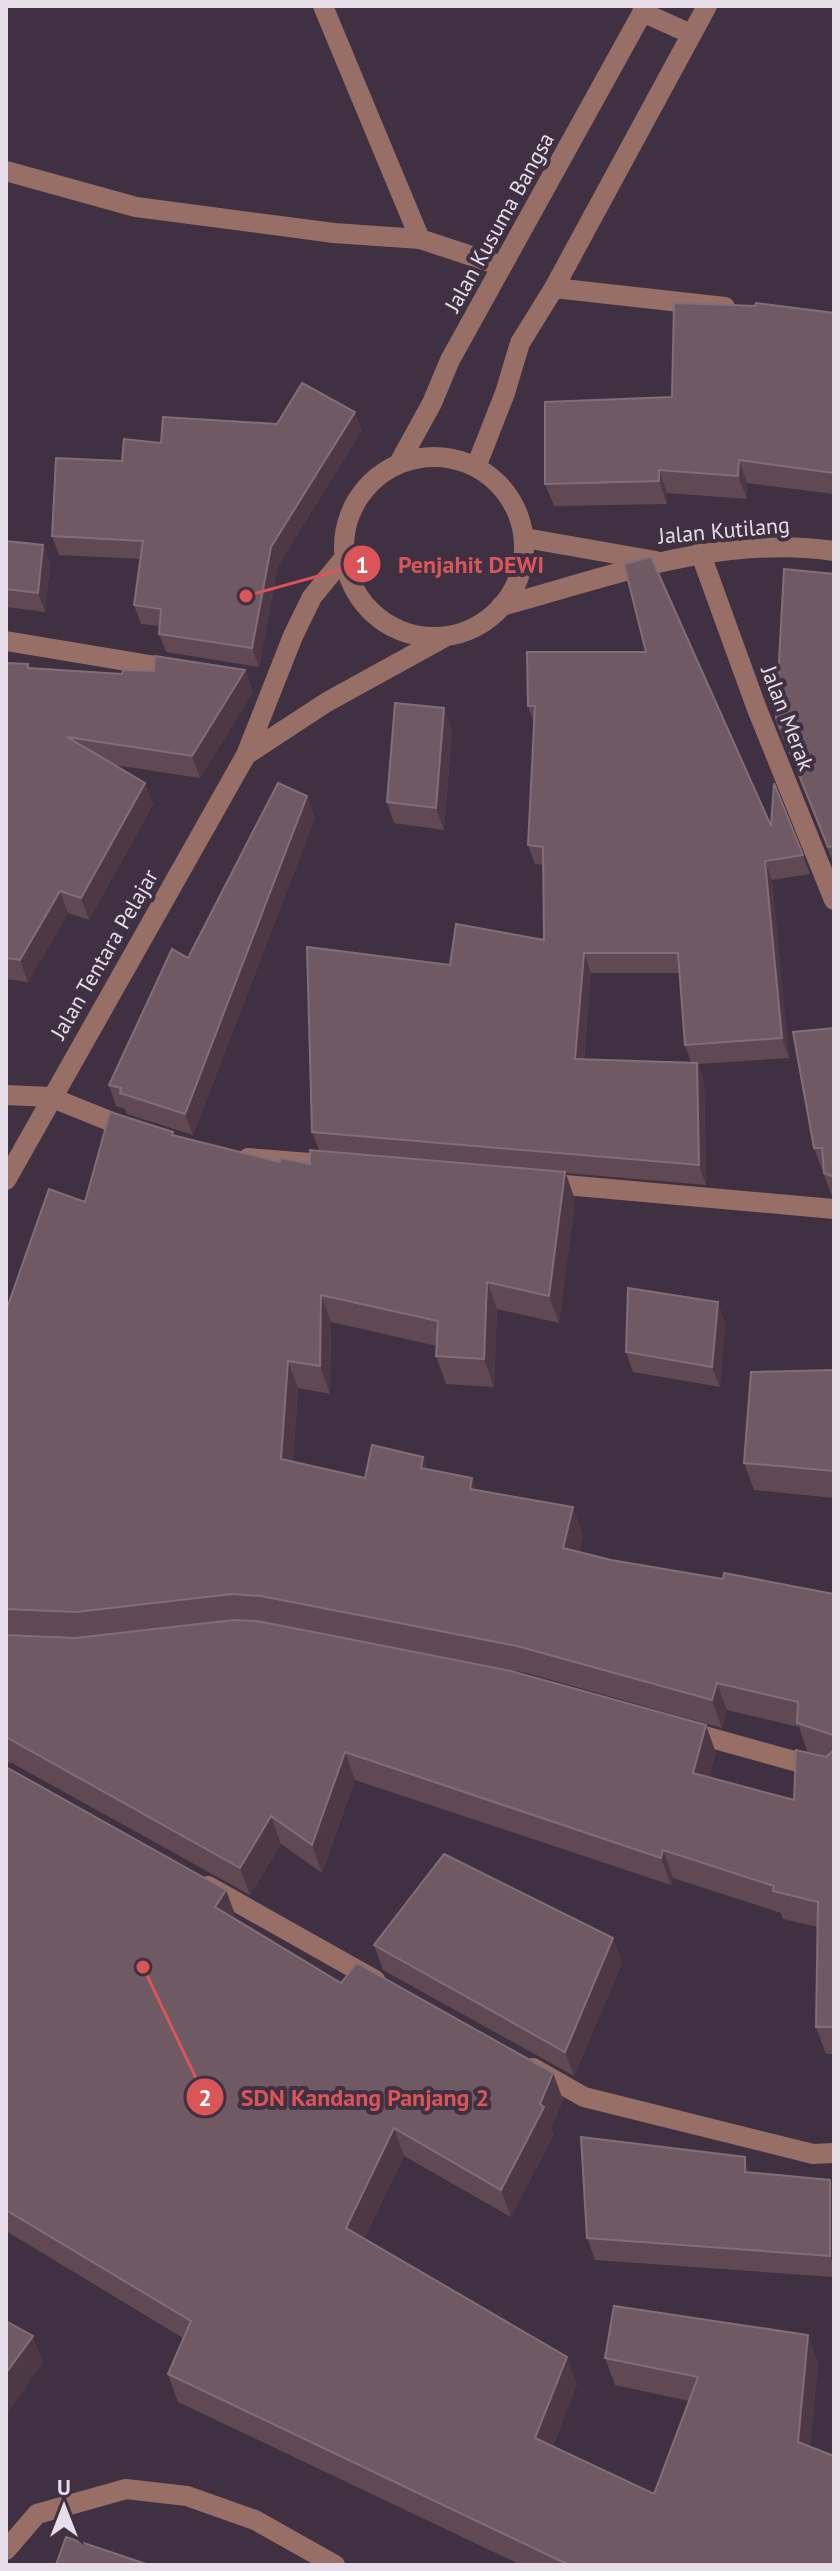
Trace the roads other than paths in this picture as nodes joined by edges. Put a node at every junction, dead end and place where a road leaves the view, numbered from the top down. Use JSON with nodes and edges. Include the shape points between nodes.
{"nodes":[{"id":1,"x":323,"y":6,"type":"edge"},
{"id":2,"x":707,"y":6,"type":"edge"},
{"id":3,"x":644,"y":9,"type":"edge"},
{"id":4,"x":691,"y":34,"type":"junction"},
{"id":5,"x":6,"y":171,"type":"edge"},
{"id":6,"x":420,"y":239,"type":"junction"},
{"id":7,"x":502,"y":266,"type":"junction"},
{"id":8,"x":554,"y":288,"type":"junction"},
{"id":9,"x":751,"y":310,"type":"edge"},
{"id":10,"x":399,"y":463,"type":"junction"},
{"id":11,"x":476,"y":467,"type":"junction"},
{"id":12,"x":525,"y":538,"type":"junction"},
{"id":13,"x":834,"y":551,"type":"edge"},
{"id":14,"x":700,"y":552,"type":"junction"},
{"id":15,"x":344,"y":558,"type":"junction"},
{"id":16,"x":664,"y":562,"type":"junction"},
{"id":17,"x":501,"y":606,"type":"junction"},
{"id":18,"x":445,"y":637,"type":"junction"},
{"id":19,"x":6,"y":641,"type":"edge"},
{"id":20,"x":208,"y":674,"type":"edge"},
{"id":21,"x":246,"y":755,"type":"junction"},
{"id":22,"x":833,"y":894,"type":"edge"},
{"id":23,"x":6,"y":1095,"type":"edge"},
{"id":24,"x":50,"y":1097,"type":"junction"},
{"id":25,"x":156,"y":1137,"type":"edge"},
{"id":26,"x":228,"y":1157,"type":"edge"},
{"id":27,"x":349,"y":1167,"type":"edge"},
{"id":28,"x":6,"y":1180,"type":"edge"},
{"id":29,"x":516,"y":1180,"type":"edge"},
{"id":30,"x":834,"y":1209,"type":"edge"},
{"id":31,"x":671,"y":1727,"type":"edge"},
{"id":32,"x":834,"y":1772,"type":"edge"},
{"id":33,"x":185,"y":1874,"type":"edge"},
{"id":34,"x":392,"y":1989,"type":"edge"},
{"id":35,"x":516,"y":2058,"type":"edge"},
{"id":36,"x":834,"y":2153,"type":"edge"},
{"id":37,"x":6,"y":2550,"type":"edge"},
{"id":38,"x":335,"y":2565,"type":"edge"}],
"edges":[{"from":1,"to":6,"type":"street"},
{"from":2,"to":4,"type":"street"},
{"from":3,"to":4,"type":"street"},
{"from":3,"to":7,"type":"street","name":"Jalan Kusuma Bangsa"},
{"from":4,"to":8,"type":"street"},
{"from":5,"to":6,"type":"street","via":[[136,207]]},
{"from":6,"to":7,"type":"street"},
{"from":7,"to":10,"type":"street","name":"Jalan Kusuma Bangsa"},
{"from":8,"to":9,"type":"street"},
{"from":8,"to":11,"type":"street","via":[[520,343]]},
{"from":10,"to":11,"type":"street","via":[[451,458]]},
{"from":10,"to":15,"type":"street","via":[[374,478],[356,502],[345,529]]},
{"from":11,"to":12,"type":"street","via":[[500,484],[517,509]]},
{"from":12,"to":16,"type":"street","name":"Jalan Kutilang"},
{"from":12,"to":17,"type":"street","via":[[523,565]]},
{"from":13,"to":14,"type":"street","name":"Jalan Kutilang","via":[[807,547]]},
{"from":14,"to":16,"type":"street","name":"Jalan Kutilang"},
{"from":14,"to":22,"type":"street","name":"Jalan Merak"},
{"from":15,"to":18,"type":"street","via":[[352,586],[368,610],[417,636]]},
{"from":15,"to":21,"type":"street","name":"Jalan Tentara Pelajar","via":[[312,597],[264,681]]},
{"from":16,"to":17,"type":"street"},
{"from":17,"to":18,"type":"street","via":[[473,629]]},
{"from":18,"to":21,"type":"street","name":"Jalan Tentara Pelajar","via":[[327,702]]},
{"from":19,"to":20,"type":"street"},
{"from":21,"to":24,"type":"street","name":"Jalan Tentara Pelajar"},
{"from":23,"to":24,"type":"street"},
{"from":24,"to":25,"type":"street"},
{"from":24,"to":28,"type":"street","name":"Jalan Tentara Pelajar"},
{"from":26,"to":27,"type":"street"},
{"from":29,"to":30,"type":"street"},
{"from":31,"to":32,"type":"street"},
{"from":33,"to":34,"type":"street"},
{"from":35,"to":36,"type":"street","via":[[584,2097],[813,2154]]},
{"from":37,"to":38,"type":"street","via":[[37,2514],[126,2489],[187,2496],[255,2520]]}]}
